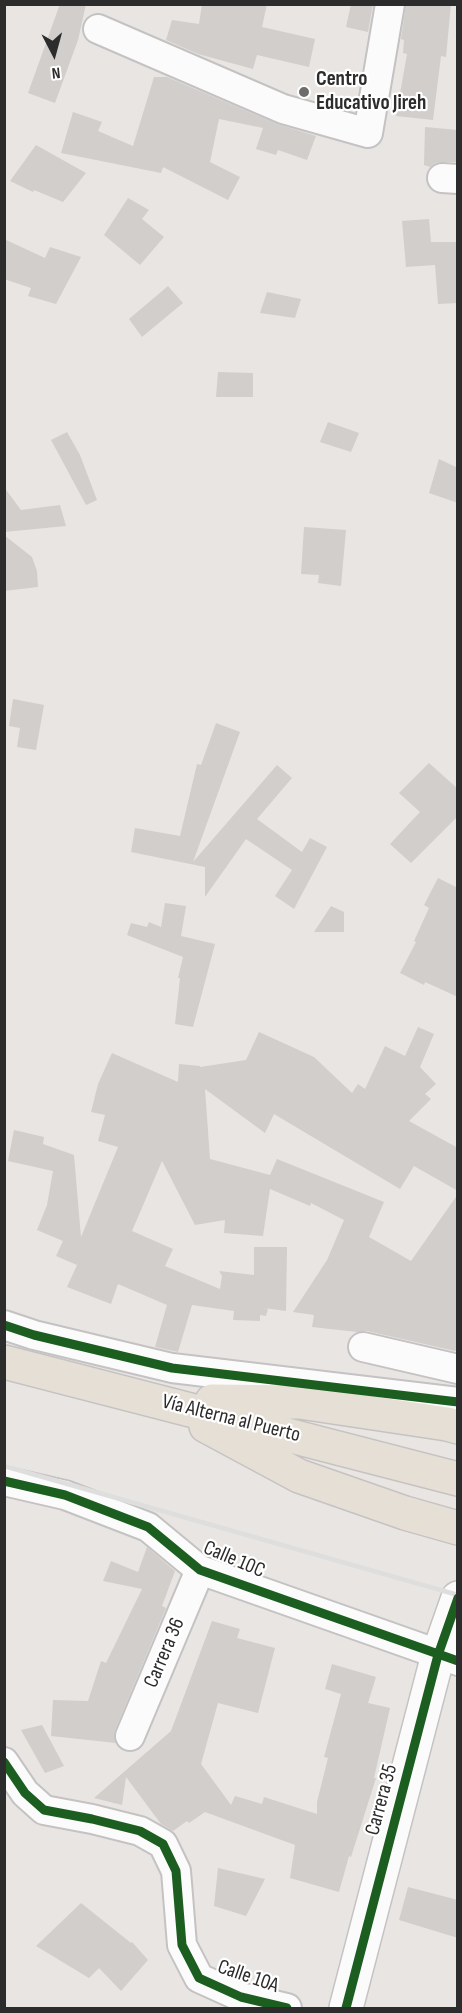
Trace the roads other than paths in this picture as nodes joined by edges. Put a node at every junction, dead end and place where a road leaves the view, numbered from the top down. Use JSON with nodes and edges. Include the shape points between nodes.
{"nodes":[{"id":1,"x":390,"y":4,"type":"edge"},
{"id":2,"x":98,"y":29,"type":"dead end"},
{"id":3,"x":4,"y":1325,"type":"edge"},
{"id":4,"x":363,"y":1347,"type":"dead end"},
{"id":5,"x":4,"y":1362,"type":"edge"},
{"id":6,"x":458,"y":1369,"type":"edge"},
{"id":7,"x":160,"y":1401,"type":"junction"},
{"id":8,"x":458,"y":1402,"type":"edge"},
{"id":9,"x":458,"y":1427,"type":"edge"},
{"id":10,"x":458,"y":1479,"type":"edge"},
{"id":11,"x":4,"y":1480,"type":"edge"},
{"id":12,"x":458,"y":1528,"type":"edge"},
{"id":13,"x":200,"y":1570,"type":"junction"},
{"id":14,"x":457,"y":1600,"type":"edge"},
{"id":15,"x":448,"y":1658,"type":"edge"},
{"id":16,"x":129,"y":1736,"type":"dead end"},
{"id":17,"x":4,"y":1762,"type":"edge"},
{"id":18,"x":287,"y":2008,"type":"edge"},
{"id":19,"x":346,"y":2008,"type":"edge"}],
"edges":[{"from":1,"to":2,"type":"street","via":[[368,133],[283,109]]},
{"from":3,"to":8,"type":"street","via":[[172,1368]]},
{"from":4,"to":6,"type":"street"},
{"from":5,"to":7,"type":"main road","name":"Vía Alterna al Puerto"},
{"from":7,"to":9,"type":"main road","via":[[300,1402]]},
{"from":7,"to":10,"type":"main road","name":"Vía Alterna al Puerto"},
{"from":7,"to":12,"type":"main road","via":[[299,1476]]},
{"from":11,"to":13,"type":"street","name":"Calle 10C","via":[[65,1495],[148,1527]]},
{"from":13,"to":15,"type":"street","name":"Calle 10C"},
{"from":13,"to":16,"type":"street","name":"Carrera 36"},
{"from":14,"to":15,"type":"street","name":"Carrera 35"},
{"from":15,"to":19,"type":"street","name":"Carrera 35"},
{"from":17,"to":18,"type":"street","name":"Calle 10A","via":[[25,1794],[44,1810],[140,1831],[164,1844],[176,1871],[182,1945],[198,1978],[241,1997]]}]}
